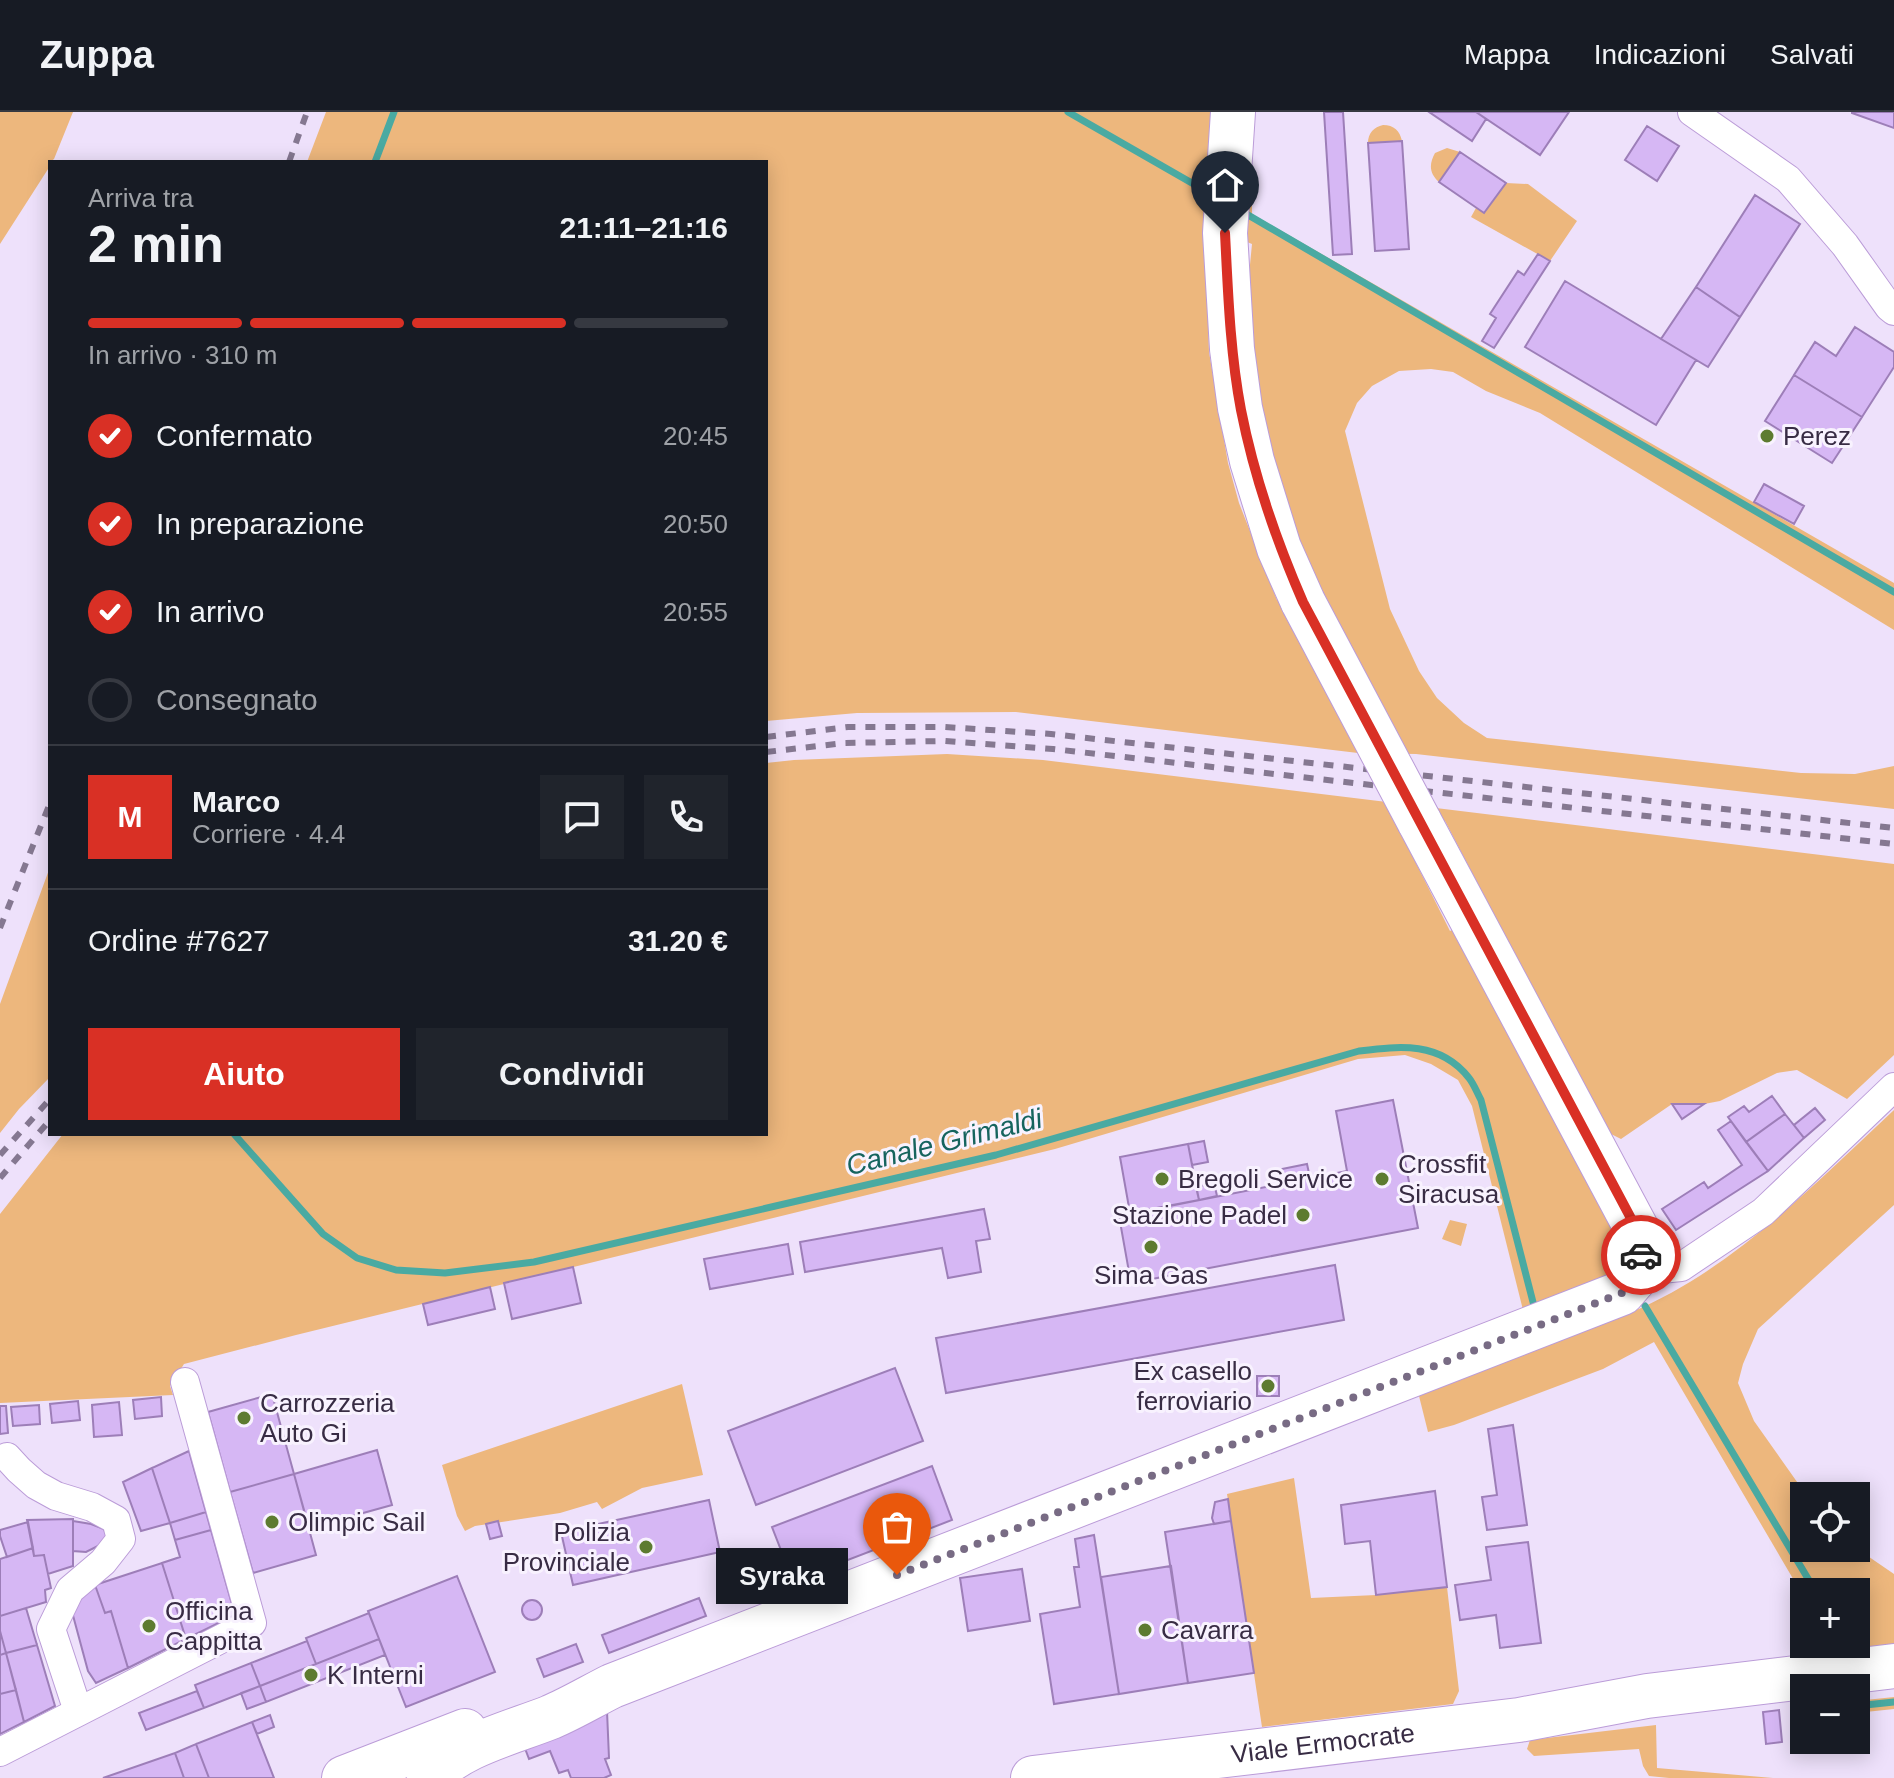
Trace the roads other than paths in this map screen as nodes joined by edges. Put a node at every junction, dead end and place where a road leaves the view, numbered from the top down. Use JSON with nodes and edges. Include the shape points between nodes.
{"nodes":[{"id":1,"x":1233,"y":112,"type":"edge"},
{"id":2,"x":1692,"y":112,"type":"edge"},
{"id":3,"x":1894,"y":311,"type":"edge"},
{"id":4,"x":1894,"y":1087,"type":"edge"},
{"id":5,"x":1641,"y":1271,"type":"junction"},
{"id":6,"x":185,"y":1382,"type":"dead end"},
{"id":7,"x":7,"y":1457,"type":"dead end"},
{"id":8,"x":1894,"y":1666,"type":"edge"},
{"id":9,"x":1894,"y":1687,"type":"edge"},
{"id":10,"x":1870,"y":1690,"type":"edge"},
{"id":11,"x":1790,"y":1700,"type":"edge"},
{"id":12,"x":78,"y":1711,"type":"junction"},
{"id":13,"x":1519,"y":1720,"type":"junction"},
{"id":14,"x":0,"y":1752,"type":"edge"},
{"id":15,"x":418,"y":1770,"type":"edge"},
{"id":16,"x":344,"y":1778,"type":"edge"},
{"id":17,"x":1033,"y":1778,"type":"edge"}],
"edges":[{"from":1,"to":5,"type":"main road","bridge":true,"via":[[1225,233],[1232,349],[1252,461],[1279,548],[1642,1239]]},
{"from":2,"to":3,"type":"street","via":[[1788,179]]},
{"from":4,"to":5,"type":"street","via":[[1763,1212],[1681,1267]]},
{"from":5,"to":15,"type":"main road","via":[[1622,1293],[612,1686],[445,1763]]},
{"from":6,"to":12,"type":"street","via":[[252,1623]]},
{"from":7,"to":12,"type":"street","via":[[36,1485],[116,1520],[121,1539],[70,1590],[51,1629]]},
{"from":8,"to":13,"type":"main road","name":"Viale Ermocrate","via":[[1647,1696]]},
{"from":9,"to":10,"type":"main road"},
{"from":11,"to":13,"type":"main road","name":"Viale Ermocrate","via":[[1646,1718]]},
{"from":12,"to":14,"type":"street"},
{"from":13,"to":17,"type":"main road","name":"Viale Ermocrate"},
{"from":15,"to":16,"type":"main road"}]}
